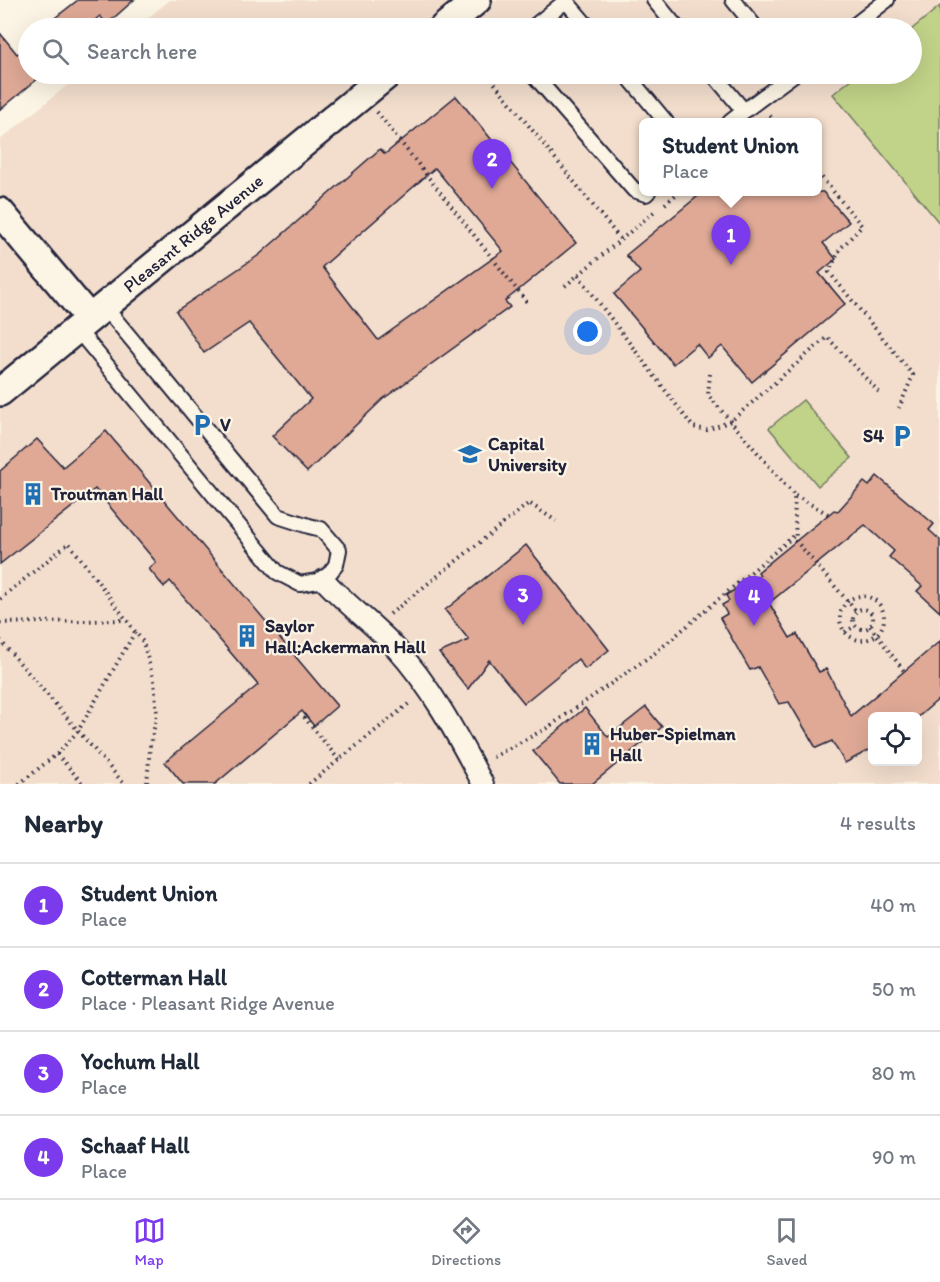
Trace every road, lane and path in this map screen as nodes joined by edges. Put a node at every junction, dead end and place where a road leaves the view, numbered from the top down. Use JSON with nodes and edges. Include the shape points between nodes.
{"nodes":[{"id":1,"x":477,"y":0,"type":"edge"},
{"id":2,"x":566,"y":0,"type":"edge"},
{"id":3,"x":654,"y":0,"type":"edge"},
{"id":4,"x":733,"y":0,"type":"edge"},
{"id":5,"x":887,"y":0,"type":"edge"},
{"id":6,"x":455,"y":18,"type":"edge"},
{"id":7,"x":544,"y":18,"type":"edge"},
{"id":8,"x":581,"y":18,"type":"edge"},
{"id":9,"x":669,"y":18,"type":"edge"},
{"id":10,"x":748,"y":18,"type":"edge"},
{"id":11,"x":864,"y":18,"type":"edge"},
{"id":12,"x":376,"y":84,"type":"edge"},
{"id":13,"x":495,"y":84,"type":"edge"},
{"id":14,"x":542,"y":84,"type":"edge"},
{"id":15,"x":634,"y":84,"type":"edge"},
{"id":16,"x":721,"y":84,"type":"edge"},
{"id":17,"x":780,"y":84,"type":"edge"},
{"id":18,"x":363,"y":94,"type":"junction"},
{"id":19,"x":744,"y":111,"type":"junction"},
{"id":20,"x":662,"y":118,"type":"edge"},
{"id":21,"x":736,"y":118,"type":"edge"},
{"id":22,"x":822,"y":178,"type":"edge"},
{"id":23,"x":639,"y":192,"type":"edge"},
{"id":24,"x":674,"y":196,"type":"edge"},
{"id":25,"x":0,"y":212,"type":"edge"},
{"id":26,"x":621,"y":240,"type":"junction"},
{"id":27,"x":578,"y":275,"type":"junction"},
{"id":28,"x":565,"y":286,"type":"dead end"},
{"id":29,"x":529,"y":305,"type":"dead end"},
{"id":30,"x":90,"y":318,"type":"junction"},
{"id":31,"x":710,"y":374,"type":"dead end"},
{"id":32,"x":0,"y":392,"type":"edge"},
{"id":33,"x":879,"y":392,"type":"dead end"},
{"id":34,"x":898,"y":408,"type":"dead end"},
{"id":35,"x":731,"y":421,"type":"junction"},
{"id":36,"x":794,"y":495,"type":"junction"},
{"id":37,"x":828,"y":514,"type":"dead end"},
{"id":38,"x":555,"y":520,"type":"dead end"},
{"id":39,"x":795,"y":535,"type":"junction"},
{"id":40,"x":324,"y":580,"type":"junction"},
{"id":41,"x":0,"y":599,"type":"edge"},
{"id":42,"x":848,"y":601,"type":"junction"},
{"id":43,"x":879,"y":605,"type":"junction"},
{"id":44,"x":856,"y":611,"type":"junction"},
{"id":45,"x":871,"y":612,"type":"junction"},
{"id":46,"x":126,"y":620,"type":"junction"},
{"id":47,"x":0,"y":623,"type":"edge"},
{"id":48,"x":855,"y":626,"type":"junction"},
{"id":49,"x":870,"y":626,"type":"junction"},
{"id":50,"x":374,"y":627,"type":"junction"},
{"id":51,"x":135,"y":632,"type":"junction"},
{"id":52,"x":845,"y":632,"type":"junction"},
{"id":53,"x":876,"y":635,"type":"junction"},
{"id":54,"x":0,"y":640,"type":"edge"},
{"id":55,"x":904,"y":671,"type":"dead end"},
{"id":56,"x":428,"y":688,"type":"junction"},
{"id":57,"x":304,"y":717,"type":"dead end"},
{"id":58,"x":78,"y":731,"type":"junction"},
{"id":59,"x":57,"y":754,"type":"junction"},
{"id":60,"x":339,"y":760,"type":"junction"},
{"id":61,"x":478,"y":776,"type":"edge"},
{"id":62,"x":19,"y":784,"type":"edge"},
{"id":63,"x":83,"y":784,"type":"edge"},
{"id":64,"x":124,"y":784,"type":"edge"},
{"id":65,"x":147,"y":784,"type":"edge"},
{"id":66,"x":309,"y":784,"type":"edge"}],
"edges":[{"from":1,"to":6,"type":"street"},
{"from":2,"to":7,"type":"lane"},
{"from":2,"to":8,"type":"lane"},
{"from":3,"to":9,"type":"lane"},
{"from":4,"to":10,"type":"lane"},
{"from":5,"to":11,"type":"lane"},
{"from":12,"to":18,"type":"street","name":"Pleasant Ridge Avenue"},
{"from":13,"to":26,"type":"path"},
{"from":14,"to":23,"type":"lane"},
{"from":15,"to":20,"type":"lane"},
{"from":16,"to":19,"type":"lane"},
{"from":17,"to":19,"type":"lane"},
{"from":18,"to":29,"type":"path"},
{"from":18,"to":30,"type":"street","name":"Pleasant Ridge Avenue"},
{"from":19,"to":21,"type":"lane"},
{"from":22,"to":34,"type":"path","via":[[862,226],[840,249],[829,272],[913,375]]},
{"from":24,"to":26,"type":"path"},
{"from":25,"to":30,"type":"street"},
{"from":26,"to":27,"type":"path"},
{"from":27,"to":28,"type":"path"},
{"from":27,"to":35,"type":"path","via":[[693,427],[707,430]]},
{"from":30,"to":32,"type":"street","name":"Pleasant Ridge Avenue"},
{"from":30,"to":40,"type":"lane","via":[[277,572],[300,584]]},
{"from":30,"to":40,"type":"lane","via":[[278,516],[321,529],[339,550],[336,566]]},
{"from":31,"to":35,"type":"path","via":[[708,394]]},
{"from":33,"to":35,"type":"path","via":[[827,337]]},
{"from":35,"to":36,"type":"path"},
{"from":36,"to":37,"type":"path"},
{"from":36,"to":39,"type":"path"},
{"from":38,"to":50,"type":"path","via":[[529,503]]},
{"from":39,"to":42,"type":"path"},
{"from":39,"to":61,"type":"path","via":[[655,653]]},
{"from":40,"to":50,"type":"street"},
{"from":41,"to":46,"type":"path","via":[[69,543]]},
{"from":42,"to":43,"type":"path","via":[[868,597]]},
{"from":42,"to":44,"type":"path"},
{"from":42,"to":52,"type":"path","via":[[840,620]]},
{"from":43,"to":45,"type":"path"},
{"from":43,"to":53,"type":"path","via":[[884,619]]},
{"from":44,"to":45,"type":"path","via":[[862,608]]},
{"from":44,"to":48,"type":"path"},
{"from":45,"to":49,"type":"path"},
{"from":46,"to":47,"type":"path"},
{"from":46,"to":51,"type":"path"},
{"from":48,"to":49,"type":"path"},
{"from":48,"to":52,"type":"path"},
{"from":49,"to":53,"type":"path"},
{"from":50,"to":56,"type":"street"},
{"from":51,"to":58,"type":"path"},
{"from":51,"to":65,"type":"path","via":[[143,642],[154,681],[157,715]]},
{"from":52,"to":53,"type":"path","via":[[858,640]]},
{"from":53,"to":55,"type":"path"},
{"from":54,"to":58,"type":"path"},
{"from":56,"to":60,"type":"path"},
{"from":56,"to":61,"type":"street"},
{"from":57,"to":60,"type":"path"},
{"from":58,"to":59,"type":"path"},
{"from":58,"to":64,"type":"path"},
{"from":59,"to":62,"type":"path"},
{"from":59,"to":63,"type":"path"},
{"from":60,"to":66,"type":"path"}]}
